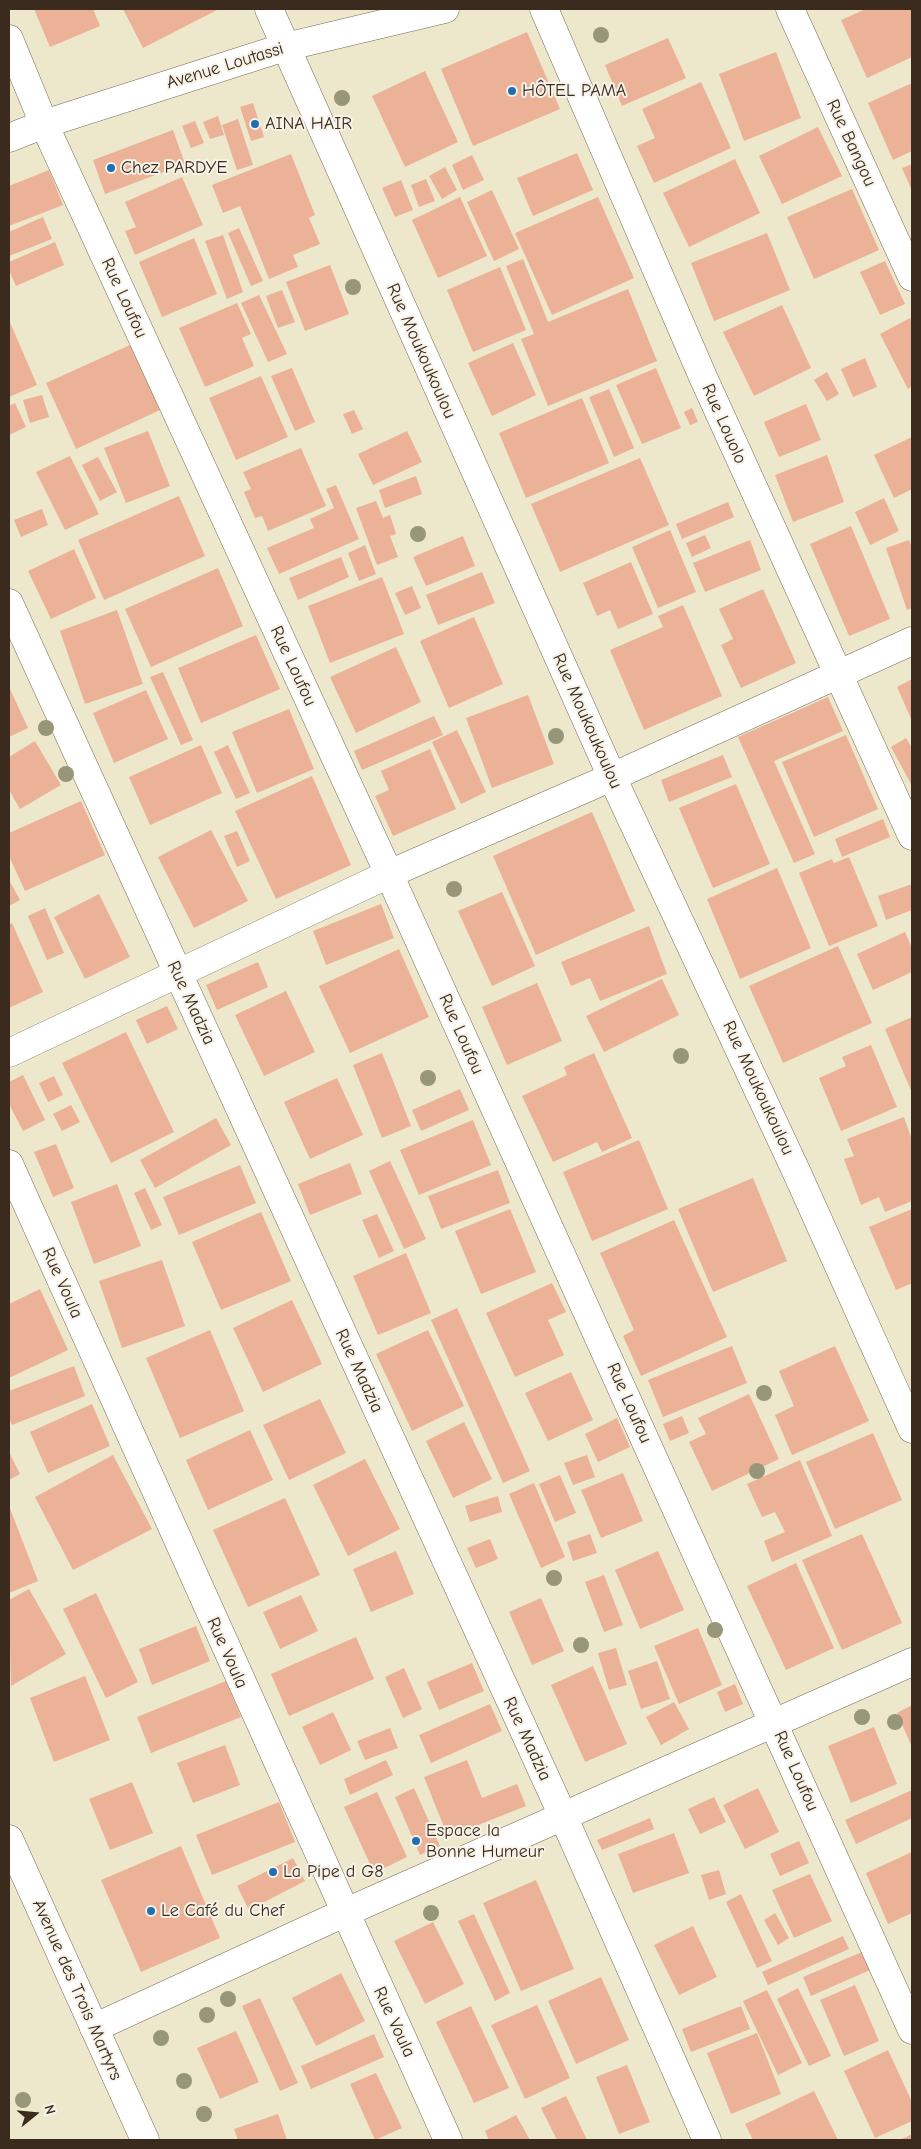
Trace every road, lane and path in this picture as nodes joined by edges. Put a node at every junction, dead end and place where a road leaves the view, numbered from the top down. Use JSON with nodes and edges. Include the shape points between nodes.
{"nodes":[{"id":1,"x":269,"y":9,"type":"edge"},
{"id":2,"x":445,"y":9,"type":"edge"},
{"id":3,"x":544,"y":9,"type":"edge"},
{"id":4,"x":790,"y":9,"type":"edge"},
{"id":5,"x":9,"y":39,"type":"edge"},
{"id":6,"x":285,"y":47,"type":"junction"},
{"id":7,"x":44,"y":124,"type":"junction"},
{"id":8,"x":9,"y":138,"type":"edge"},
{"id":9,"x":912,"y":277,"type":"edge"},
{"id":10,"x":9,"y":603,"type":"edge"},
{"id":11,"x":912,"y":641,"type":"edge"},
{"id":12,"x":838,"y":676,"type":"junction"},
{"id":13,"x":612,"y":777,"type":"junction"},
{"id":14,"x":912,"y":836,"type":"edge"},
{"id":15,"x":389,"y":874,"type":"junction"},
{"id":16,"x":178,"y":974,"type":"junction"},
{"id":17,"x":9,"y":1053,"type":"edge"},
{"id":18,"x":9,"y":1164,"type":"edge"},
{"id":19,"x":912,"y":1429,"type":"edge"},
{"id":20,"x":912,"y":1662,"type":"edge"},
{"id":21,"x":775,"y":1724,"type":"junction"},
{"id":22,"x":562,"y":1816,"type":"junction"},
{"id":23,"x":9,"y":1839,"type":"edge"},
{"id":24,"x":344,"y":1913,"type":"junction"},
{"id":25,"x":94,"y":2028,"type":"junction"},
{"id":26,"x":912,"y":2030,"type":"edge"},
{"id":27,"x":145,"y":2140,"type":"edge"},
{"id":28,"x":448,"y":2140,"type":"edge"},
{"id":29,"x":707,"y":2140,"type":"edge"}],
"edges":[{"from":1,"to":6,"type":"street","name":"Rue Moukoukoulou"},
{"from":2,"to":6,"type":"street","name":"Avenue Loutassi"},
{"from":3,"to":12,"type":"street","name":"Rue Louolo","via":[[703,377]]},
{"from":4,"to":9,"type":"street","name":"Rue Bangou"},
{"from":5,"to":7,"type":"street","name":"Rue Loufou"},
{"from":6,"to":7,"type":"street","name":"Avenue Loutassi"},
{"from":6,"to":13,"type":"street","name":"Rue Moukoukoulou"},
{"from":7,"to":8,"type":"street","name":"Avenue Loutassi"},
{"from":7,"to":15,"type":"street","name":"Rue Loufou"},
{"from":10,"to":16,"type":"street","name":"Rue Madzia"},
{"from":11,"to":12,"type":"street"},
{"from":12,"to":13,"type":"street"},
{"from":12,"to":14,"type":"street","name":"Rue Louolo"},
{"from":13,"to":15,"type":"street"},
{"from":13,"to":19,"type":"street","name":"Rue Moukoukoulou","via":[[798,1173]]},
{"from":15,"to":16,"type":"street"},
{"from":15,"to":21,"type":"street","name":"Rue Loufou"},
{"from":16,"to":17,"type":"street"},
{"from":16,"to":22,"type":"street","name":"Rue Madzia"},
{"from":18,"to":24,"type":"street","name":"Rue Voula"},
{"from":20,"to":21,"type":"street"},
{"from":21,"to":22,"type":"street"},
{"from":21,"to":26,"type":"street","name":"Rue Loufou"},
{"from":22,"to":24,"type":"street"},
{"from":22,"to":29,"type":"street","name":"Rue Madzia"},
{"from":23,"to":25,"type":"street","name":"Avenue des Trois Martyrs"},
{"from":24,"to":25,"type":"street"},
{"from":24,"to":28,"type":"street","name":"Rue Voula"},
{"from":25,"to":27,"type":"street","name":"Avenue des Trois Martyrs"}]}
